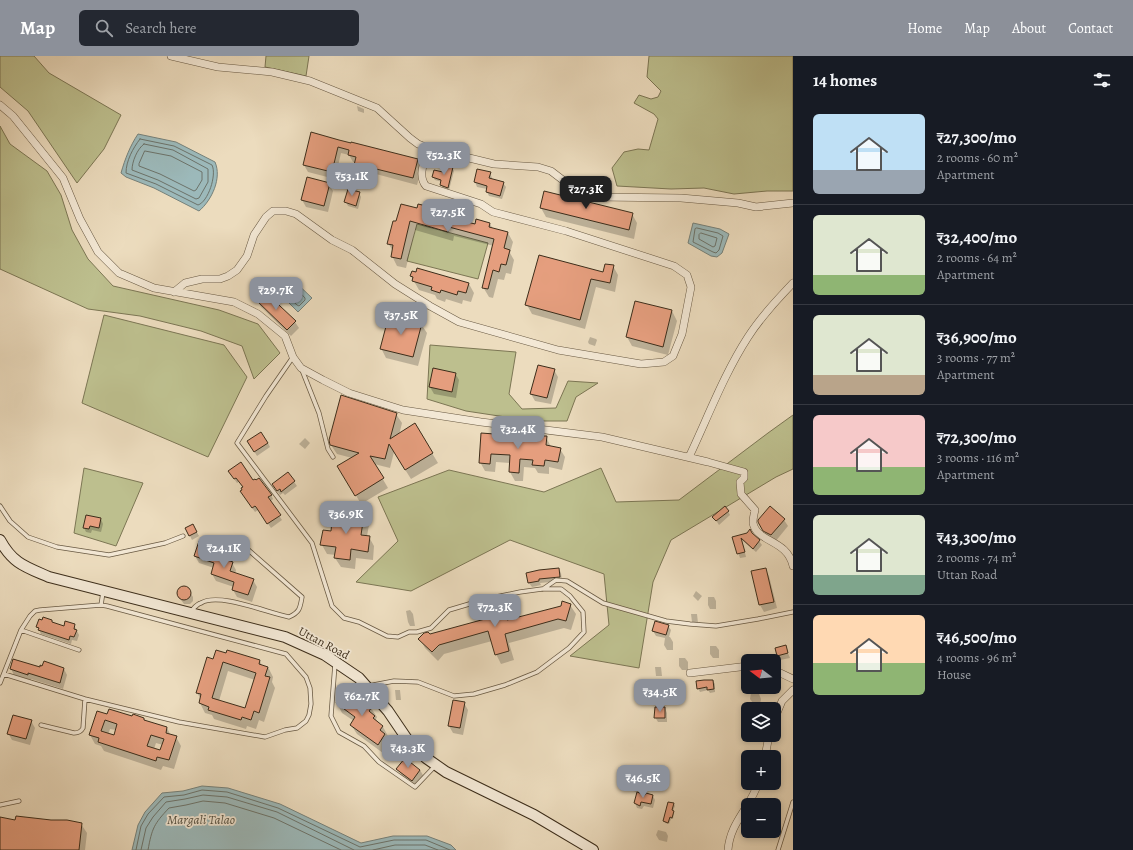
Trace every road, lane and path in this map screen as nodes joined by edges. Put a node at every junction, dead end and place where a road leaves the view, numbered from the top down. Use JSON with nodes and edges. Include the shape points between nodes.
{"nodes":[{"id":1,"x":171,"y":56,"type":"edge"},
{"id":2,"x":0,"y":105,"type":"edge"},
{"id":3,"x":428,"y":148,"type":"junction"},
{"id":4,"x":793,"y":203,"type":"edge"},
{"id":5,"x":793,"y":283,"type":"edge"},
{"id":6,"x":174,"y":292,"type":"junction"},
{"id":7,"x":293,"y":357,"type":"junction"},
{"id":8,"x":302,"y":368,"type":"junction"},
{"id":9,"x":332,"y":457,"type":"dead end"},
{"id":10,"x":689,"y":457,"type":"junction"},
{"id":11,"x":0,"y":506,"type":"edge"},
{"id":12,"x":183,"y":536,"type":"dead end"},
{"id":13,"x":0,"y":540,"type":"edge"},
{"id":14,"x":237,"y":540,"type":"dead end"},
{"id":15,"x":793,"y":566,"type":"edge"},
{"id":16,"x":542,"y":589,"type":"junction"},
{"id":17,"x":104,"y":591,"type":"junction"},
{"id":18,"x":101,"y":605,"type":"junction"},
{"id":19,"x":793,"y":612,"type":"edge"},
{"id":20,"x":188,"y":613,"type":"junction"},
{"id":21,"x":21,"y":630,"type":"junction"},
{"id":22,"x":79,"y":650,"type":"dead end"},
{"id":23,"x":335,"y":661,"type":"junction"},
{"id":24,"x":741,"y":667,"type":"edge"},
{"id":25,"x":690,"y":672,"type":"dead end"},
{"id":26,"x":781,"y":673,"type":"edge"},
{"id":27,"x":4,"y":674,"type":"junction"},
{"id":28,"x":793,"y":679,"type":"edge"},
{"id":29,"x":0,"y":683,"type":"edge"},
{"id":30,"x":366,"y":686,"type":"junction"},
{"id":31,"x":793,"y":690,"type":"edge"},
{"id":32,"x":86,"y":699,"type":"junction"},
{"id":33,"x":781,"y":704,"type":"edge"},
{"id":34,"x":42,"y":725,"type":"dead end"},
{"id":35,"x":437,"y":765,"type":"junction"},
{"id":36,"x":756,"y":790,"type":"edge"},
{"id":37,"x":19,"y":801,"type":"dead end"},
{"id":38,"x":793,"y":802,"type":"edge"},
{"id":39,"x":0,"y":805,"type":"edge"},
{"id":40,"x":593,"y":850,"type":"edge"},
{"id":41,"x":728,"y":850,"type":"edge"},
{"id":42,"x":778,"y":850,"type":"edge"}],
"edges":[{"from":1,"to":3,"type":"street","via":[[218,67],[272,72],[310,82],[377,108],[410,138]]},
{"from":2,"to":6,"type":"street","via":[[13,116],[63,178],[80,219],[98,252],[119,273],[154,288]]},
{"from":3,"to":4,"type":"street","via":[[494,164],[538,167],[551,171],[582,192],[598,197],[682,198],[756,207]]},
{"from":3,"to":6,"type":"street","via":[[421,175],[423,183],[430,188],[481,204],[493,212],[566,231],[674,266],[687,275],[692,287],[682,334],[674,356],[664,362],[633,363],[558,350],[459,322],[395,284],[352,250],[332,240],[296,214],[286,211],[273,211],[266,216],[254,235],[247,256],[237,270],[220,279],[202,279],[185,284]]},
{"from":5,"to":10,"type":"street","via":[[764,315],[748,338],[724,381]]},
{"from":6,"to":7,"type":"street","via":[[234,302],[258,314],[285,336]]},
{"from":7,"to":8,"type":"street"},
{"from":7,"to":16,"type":"lane","via":[[238,443],[312,543],[332,606],[344,618],[359,622],[387,636],[398,637],[431,628],[449,610],[486,599]]},
{"from":8,"to":9,"type":"lane"},
{"from":8,"to":10,"type":"street","via":[[349,393],[402,410],[602,437]]},
{"from":10,"to":15,"type":"street","via":[[744,472],[744,478],[740,482],[740,494],[754,510],[753,522],[756,530],[788,553]]},
{"from":11,"to":12,"type":"lane","via":[[10,521],[28,537],[57,547],[109,555],[165,543]]},
{"from":13,"to":17,"type":"main road","name":"Uttan Road","via":[[20,564],[49,577]]},
{"from":14,"to":20,"type":"lane","via":[[302,597],[296,614],[289,616],[230,601],[210,600],[201,602]]},
{"from":16,"to":19,"type":"lane","via":[[556,580],[567,581],[603,603],[666,621],[690,624],[716,626]]},
{"from":16,"to":30,"type":"lane","via":[[561,589],[570,596],[583,612],[584,632],[569,648],[537,672],[474,694],[454,696],[418,682],[394,681]]},
{"from":17,"to":18,"type":"lane"},
{"from":17,"to":20,"type":"main road","name":"Uttan Road"},
{"from":18,"to":21,"type":"lane","via":[[35,611]]},
{"from":18,"to":32,"type":"lane","via":[[286,654],[306,677],[311,704],[306,722],[297,728],[265,737],[179,722]]},
{"from":20,"to":23,"type":"main road","name":"Uttan Road","via":[[285,637]]},
{"from":21,"to":22,"type":"lane"},
{"from":21,"to":27,"type":"lane"},
{"from":23,"to":30,"type":"main road","name":"Uttan Road"},
{"from":23,"to":35,"type":"lane","via":[[331,716],[339,732],[364,746],[379,762],[415,787]]},
{"from":24,"to":25,"type":"street"},
{"from":26,"to":28,"type":"street"},
{"from":27,"to":29,"type":"lane"},
{"from":27,"to":32,"type":"lane"},
{"from":30,"to":35,"type":"main road","name":"Uttan Road","via":[[388,711],[407,739]]},
{"from":31,"to":33,"type":"street"},
{"from":32,"to":34,"type":"lane","via":[[82,731],[74,733]]},
{"from":35,"to":40,"type":"main road","name":"Uttan Road","via":[[446,772],[534,815]]},
{"from":36,"to":41,"type":"street","via":[[739,817],[729,840]]},
{"from":37,"to":39,"type":"lane"},
{"from":38,"to":42,"type":"lane"}]}
